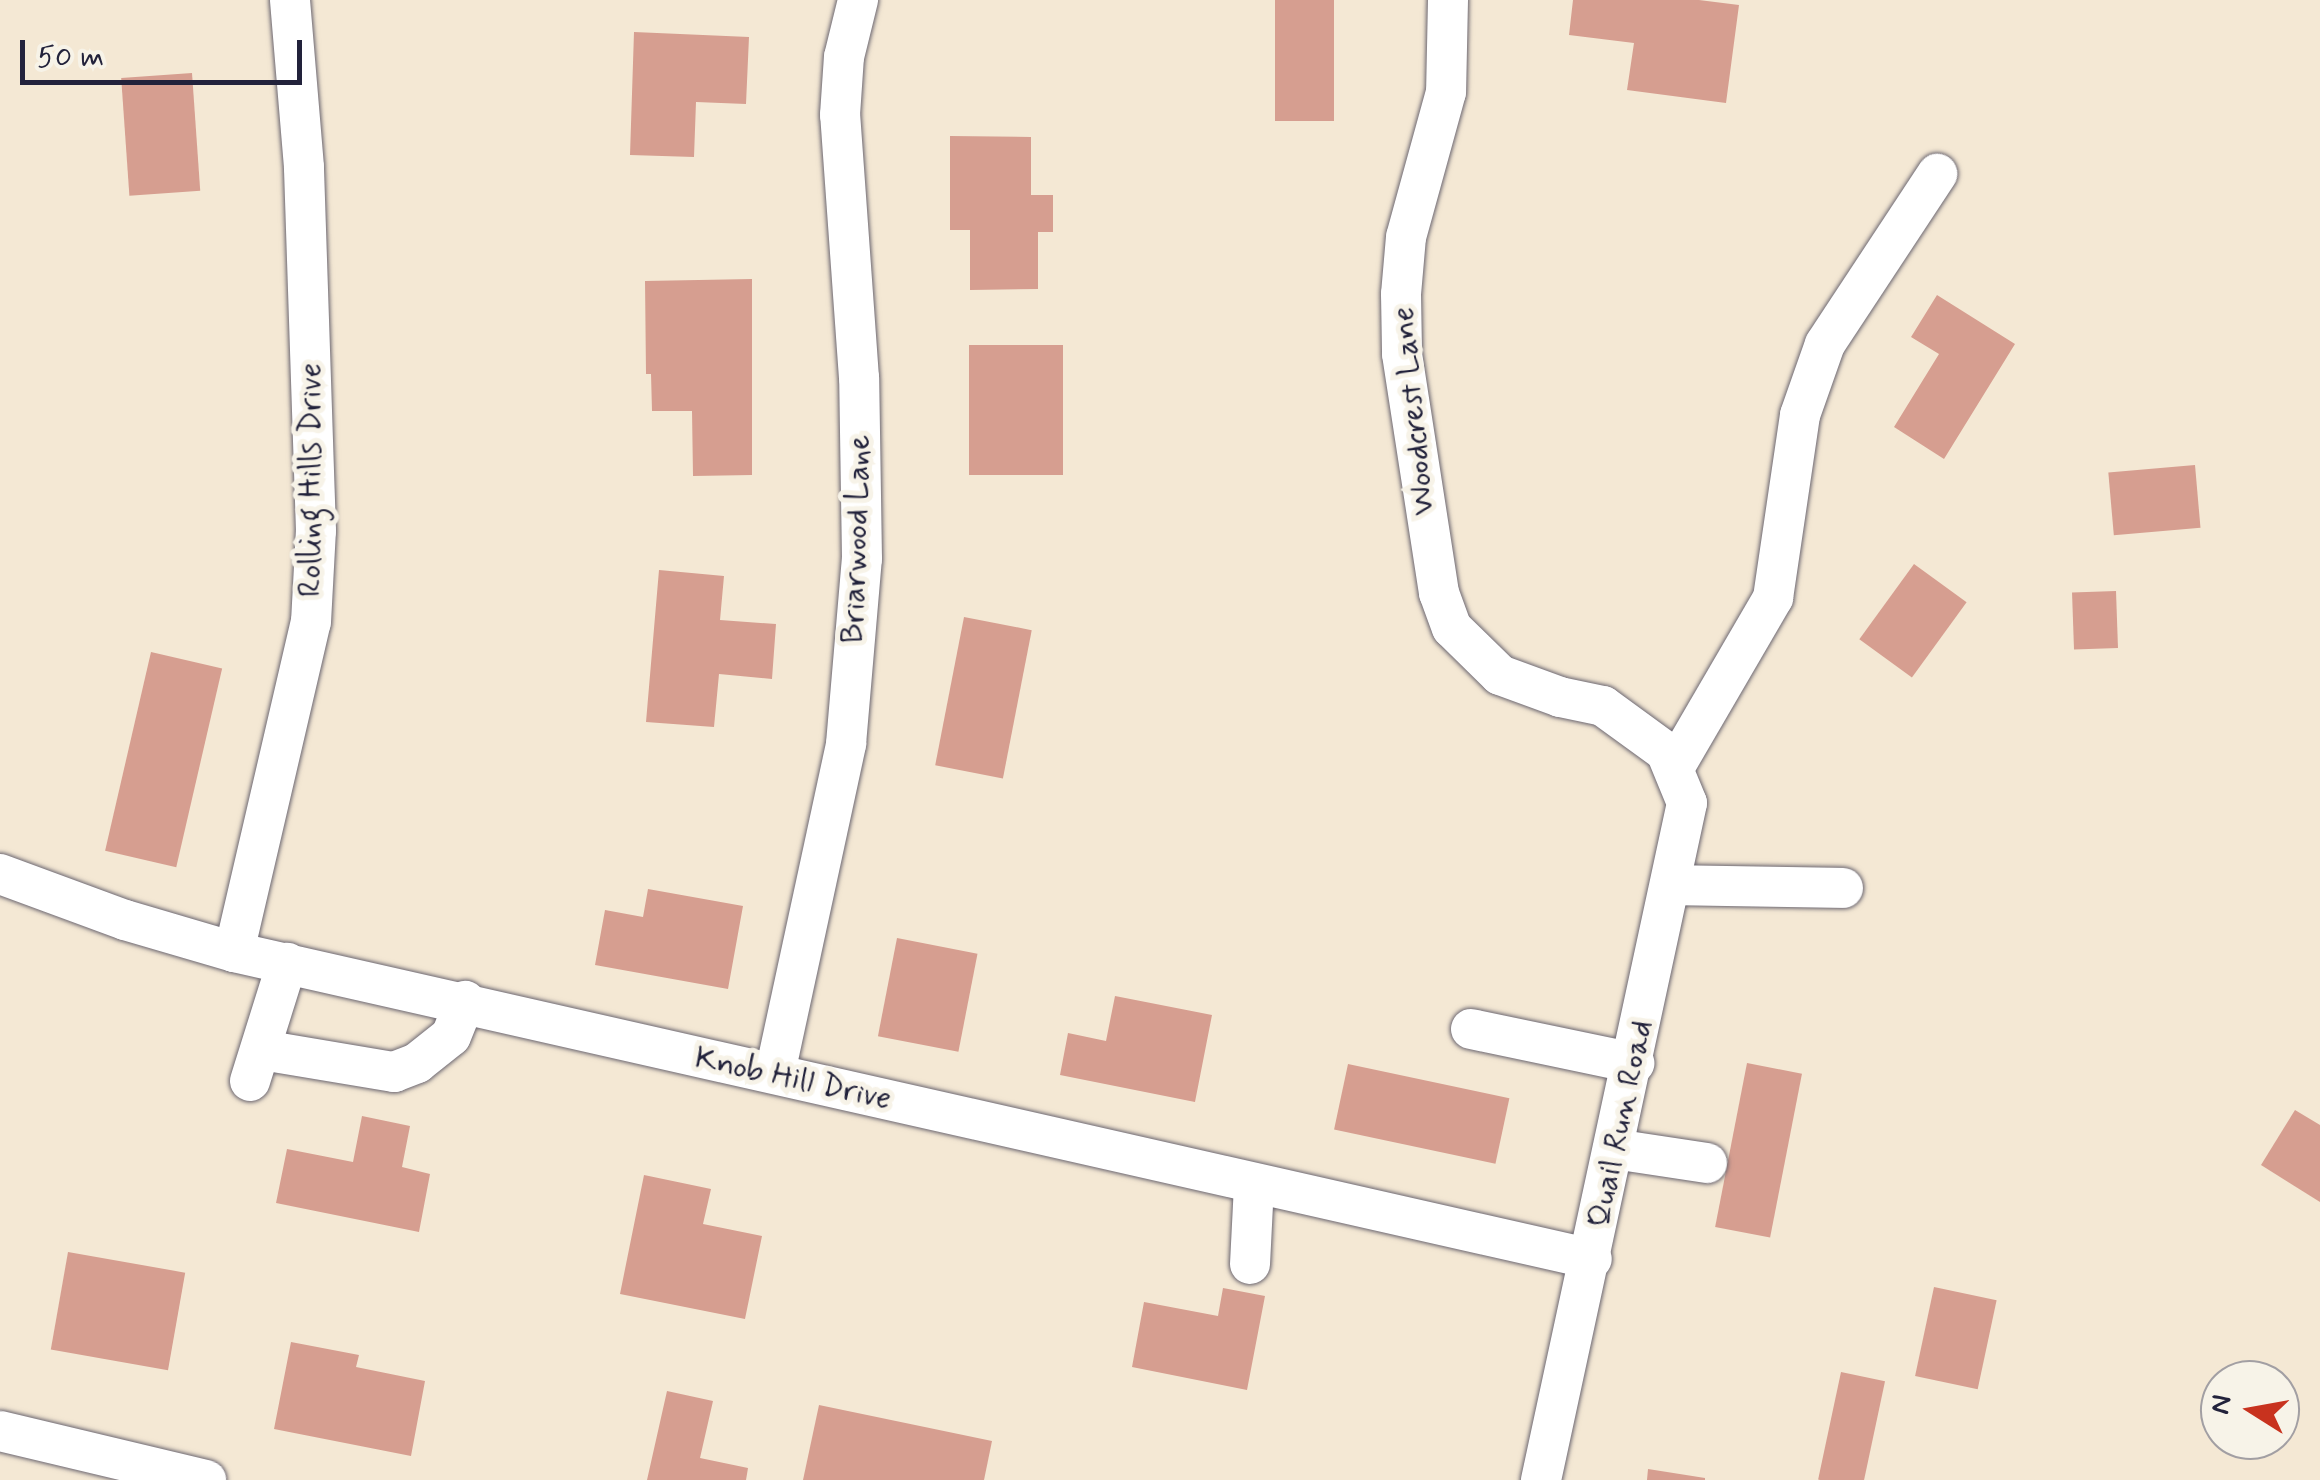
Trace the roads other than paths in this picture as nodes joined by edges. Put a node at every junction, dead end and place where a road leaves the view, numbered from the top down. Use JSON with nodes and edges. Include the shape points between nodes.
{"nodes":[{"id":1,"x":290,"y":0,"type":"edge"},
{"id":2,"x":858,"y":0,"type":"edge"},
{"id":3,"x":1448,"y":0,"type":"edge"},
{"id":4,"x":1936,"y":174,"type":"dead end"},
{"id":5,"x":1674,"y":768,"type":"junction"},
{"id":6,"x":0,"y":874,"type":"edge"},
{"id":7,"x":1671,"y":885,"type":"junction"},
{"id":8,"x":1844,"y":888,"type":"dead end"},
{"id":9,"x":234,"y":952,"type":"junction"},
{"id":10,"x":288,"y":963,"type":"junction"},
{"id":11,"x":465,"y":1002,"type":"junction"},
{"id":12,"x":1471,"y":1029,"type":"dead end"},
{"id":13,"x":1634,"y":1063,"type":"junction"},
{"id":14,"x":775,"y":1073,"type":"junction"},
{"id":15,"x":1614,"y":1149,"type":"junction"},
{"id":16,"x":1706,"y":1163,"type":"dead end"},
{"id":17,"x":1254,"y":1184,"type":"junction"},
{"id":18,"x":1592,"y":1259,"type":"junction"},
{"id":19,"x":1250,"y":1264,"type":"dead end"},
{"id":20,"x":0,"y":1432,"type":"edge"},
{"id":21,"x":206,"y":1480,"type":"edge"},
{"id":22,"x":1541,"y":1480,"type":"edge"}],
"edges":[{"from":1,"to":9,"type":"street","name":"Rolling Hills Drive","via":[[304,167],[316,512],[312,622]]},
{"from":2,"to":14,"type":"street","name":"Briarwood Lane","via":[[844,56],[840,115],[859,378],[862,559],[846,744]]},
{"from":3,"to":5,"type":"street","name":"Woodcrest Lane","via":[[1446,92],[1406,238],[1401,314],[1445,610],[1462,640],[1500,675],[1603,706],[1666,752]]},
{"from":4,"to":5,"type":"street","via":[[1825,344],[1800,416],[1774,598]]},
{"from":5,"to":7,"type":"street","name":"Quail Run Road","via":[[1687,803]]},
{"from":6,"to":9,"type":"street","name":"Knob Hill Drive"},
{"from":7,"to":8,"type":"street"},
{"from":7,"to":13,"type":"street","name":"Quail Run Road"},
{"from":9,"to":10,"type":"street","name":"Knob Hill Drive"},
{"from":10,"to":11,"type":"street","name":"Knob Hill Drive"},
{"from":10,"to":11,"type":"street","via":[[256,1066],[396,1082],[451,1036]]},
{"from":11,"to":14,"type":"street","name":"Knob Hill Drive"},
{"from":12,"to":13,"type":"street"},
{"from":13,"to":15,"type":"street","name":"Quail Run Road"},
{"from":14,"to":17,"type":"street","name":"Knob Hill Drive"},
{"from":15,"to":16,"type":"street"},
{"from":15,"to":18,"type":"street","name":"Quail Run Road"},
{"from":17,"to":18,"type":"street","name":"Knob Hill Drive"},
{"from":17,"to":19,"type":"street"},
{"from":18,"to":22,"type":"street","name":"Quail Run Road"},
{"from":20,"to":21,"type":"street"}]}
